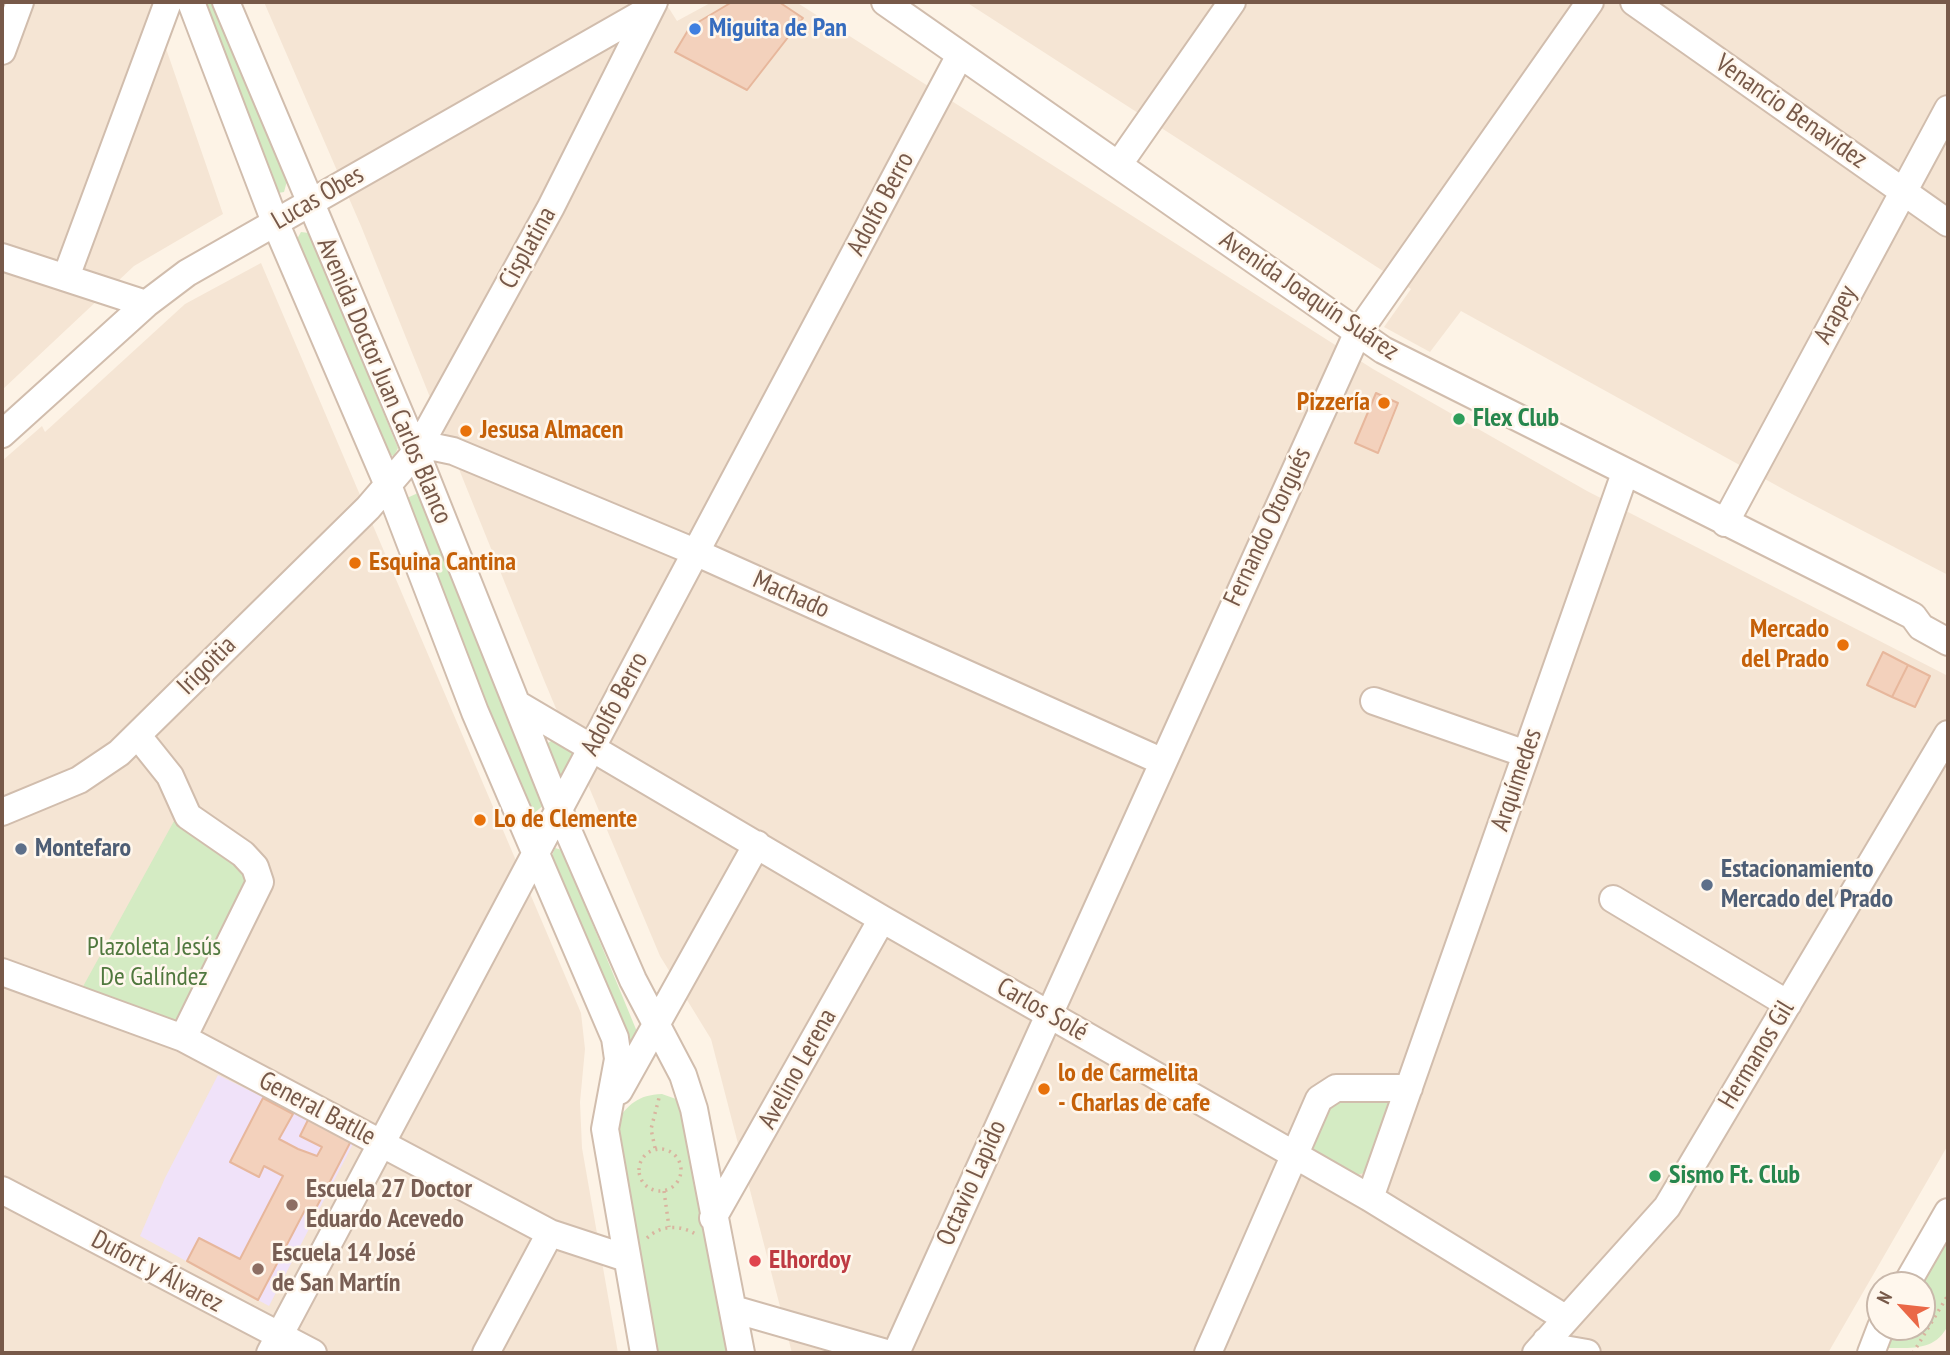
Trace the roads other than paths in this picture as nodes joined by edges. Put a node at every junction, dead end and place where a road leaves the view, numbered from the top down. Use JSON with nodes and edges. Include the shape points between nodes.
{"nodes":[{"id":1,"x":20,"y":2,"type":"edge"},
{"id":2,"x":168,"y":2,"type":"edge"},
{"id":3,"x":191,"y":2,"type":"edge"},
{"id":4,"x":226,"y":2,"type":"edge"},
{"id":5,"x":885,"y":2,"type":"edge"},
{"id":6,"x":1232,"y":2,"type":"edge"},
{"id":7,"x":1590,"y":2,"type":"edge"},
{"id":8,"x":1634,"y":2,"type":"edge"},
{"id":9,"x":655,"y":4,"type":"edge"},
{"id":10,"x":1666,"y":11,"type":"edge"},
{"id":11,"x":2,"y":51,"type":"edge"},
{"id":12,"x":960,"y":55,"type":"junction"},
{"id":13,"x":1948,"y":109,"type":"edge"},
{"id":14,"x":1119,"y":164,"type":"junction"},
{"id":15,"x":1903,"y":191,"type":"junction"},
{"id":16,"x":309,"y":203,"type":"junction"},
{"id":17,"x":275,"y":222,"type":"junction"},
{"id":18,"x":1948,"y":223,"type":"edge"},
{"id":19,"x":2,"y":257,"type":"edge"},
{"id":20,"x":66,"y":277,"type":"junction"},
{"id":21,"x":146,"y":304,"type":"junction"},
{"id":22,"x":1357,"y":334,"type":"junction"},
{"id":23,"x":2,"y":434,"type":"edge"},
{"id":24,"x":416,"y":452,"type":"junction"},
{"id":25,"x":1625,"y":473,"type":"junction"},
{"id":26,"x":388,"y":485,"type":"junction"},
{"id":27,"x":1724,"y":523,"type":"junction"},
{"id":28,"x":695,"y":552,"type":"junction"},
{"id":29,"x":1913,"y":616,"type":"junction"},
{"id":30,"x":1948,"y":625,"type":"edge"},
{"id":31,"x":1948,"y":642,"type":"edge"},
{"id":32,"x":1374,"y":701,"type":"dead end"},
{"id":33,"x":517,"y":704,"type":"junction"},
{"id":34,"x":1948,"y":734,"type":"edge"},
{"id":35,"x":138,"y":736,"type":"junction"},
{"id":36,"x":593,"y":746,"type":"junction"},
{"id":37,"x":1526,"y":754,"type":"junction"},
{"id":38,"x":1161,"y":761,"type":"junction"},
{"id":39,"x":559,"y":810,"type":"junction"},
{"id":40,"x":2,"y":812,"type":"edge"},
{"id":41,"x":757,"y":844,"type":"junction"},
{"id":42,"x":536,"y":853,"type":"junction"},
{"id":43,"x":1613,"y":899,"type":"dead end"},
{"id":44,"x":882,"y":919,"type":"junction"},
{"id":45,"x":2,"y":972,"type":"edge"},
{"id":46,"x":1787,"y":1004,"type":"junction"},
{"id":47,"x":1048,"y":1013,"type":"junction"},
{"id":48,"x":656,"y":1024,"type":"junction"},
{"id":49,"x":183,"y":1038,"type":"junction"},
{"id":50,"x":1409,"y":1088,"type":"junction"},
{"id":51,"x":609,"y":1108,"type":"junction"},
{"id":52,"x":382,"y":1143,"type":"junction"},
{"id":53,"x":1295,"y":1156,"type":"junction"},
{"id":54,"x":2,"y":1190,"type":"edge"},
{"id":55,"x":1370,"y":1198,"type":"junction"},
{"id":56,"x":1948,"y":1212,"type":"edge"},
{"id":57,"x":706,"y":1227,"type":"junction"},
{"id":58,"x":550,"y":1233,"type":"junction"},
{"id":59,"x":635,"y":1250,"type":"junction"},
{"id":60,"x":1914,"y":1271,"type":"edge"},
{"id":61,"x":733,"y":1309,"type":"junction"},
{"id":62,"x":1565,"y":1318,"type":"junction"},
{"id":63,"x":275,"y":1344,"type":"edge"},
{"id":64,"x":1541,"y":1347,"type":"edge"},
{"id":65,"x":313,"y":1353,"type":"edge"},
{"id":66,"x":486,"y":1353,"type":"edge"},
{"id":67,"x":644,"y":1353,"type":"edge"},
{"id":68,"x":740,"y":1353,"type":"edge"},
{"id":69,"x":886,"y":1353,"type":"edge"},
{"id":70,"x":896,"y":1353,"type":"edge"},
{"id":71,"x":1208,"y":1353,"type":"edge"},
{"id":72,"x":1587,"y":1353,"type":"edge"}],
"edges":[{"from":1,"to":11,"type":"street"},
{"from":2,"to":20,"type":"street"},
{"from":3,"to":17,"type":"street","name":"Avenida Doctor Juan Carlos Blanco"},
{"from":4,"to":16,"type":"street","name":"Avenida Doctor Juan Carlos Blanco"},
{"from":5,"to":12,"type":"street","name":"Avenida Joaquín Suárez"},
{"from":6,"to":14,"type":"street"},
{"from":7,"to":22,"type":"street","name":"Fernando Otorgués"},
{"from":8,"to":10,"type":"street","name":"Venancio Benavidez"},
{"from":9,"to":16,"type":"street","name":"Lucas Obes"},
{"from":9,"to":24,"type":"street","name":"Cisplatina","via":[[551,207]]},
{"from":10,"to":15,"type":"street","name":"Venancio Benavidez"},
{"from":12,"to":14,"type":"street","name":"Avenida Joaquín Suárez"},
{"from":12,"to":28,"type":"street","name":"Adolfo Berro"},
{"from":13,"to":15,"type":"street","name":"Arapey"},
{"from":14,"to":22,"type":"street","name":"Avenida Joaquín Suárez"},
{"from":15,"to":18,"type":"street","name":"Venancio Benavidez"},
{"from":15,"to":27,"type":"street","name":"Arapey"},
{"from":16,"to":17,"type":"street","name":"Lucas Obes"},
{"from":16,"to":24,"type":"street","name":"Avenida Doctor Juan Carlos Blanco"},
{"from":17,"to":21,"type":"street","name":"Lucas Obes","via":[[187,273]]},
{"from":17,"to":26,"type":"street","name":"Avenida Doctor Juan Carlos Blanco"},
{"from":19,"to":20,"type":"street"},
{"from":20,"to":21,"type":"street"},
{"from":21,"to":23,"type":"street","name":"Lucas Obes"},
{"from":22,"to":25,"type":"street","name":"Avenida Joaquín Suárez"},
{"from":22,"to":38,"type":"street","name":"Fernando Otorgués"},
{"from":24,"to":26,"type":"street","name":"Cisplatina"},
{"from":24,"to":28,"type":"street","name":"Machado","via":[[434,447],[453,451]]},
{"from":24,"to":33,"type":"street","name":"Avenida Doctor Juan Carlos Blanco"},
{"from":25,"to":27,"type":"street","name":"Avenida Joaquín Suárez"},
{"from":25,"to":37,"type":"street","name":"Arquímedes"},
{"from":26,"to":35,"type":"street","name":"Irigoitia"},
{"from":26,"to":42,"type":"street","name":"Avenida Doctor Juan Carlos Blanco","via":[[475,712]]},
{"from":27,"to":29,"type":"street","name":"Avenida Joaquín Suárez"},
{"from":28,"to":36,"type":"street","name":"Adolfo Berro"},
{"from":28,"to":38,"type":"street","name":"Machado"},
{"from":29,"to":30,"type":"street","name":"Avenida Joaquín Suárez"},
{"from":29,"to":31,"type":"street","name":"Avenida Joaquín Suárez","via":[[1921,627]]},
{"from":32,"to":37,"type":"street"},
{"from":33,"to":36,"type":"street","name":"Carlos Solé"},
{"from":33,"to":39,"type":"street","name":"Avenida Doctor Juan Carlos Blanco"},
{"from":34,"to":46,"type":"street","name":"Hermanos Gil"},
{"from":35,"to":40,"type":"street","name":"Irigoitia","via":[[99,769]]},
{"from":35,"to":49,"type":"street","via":[[170,776],[188,816],[243,854],[255,867],[260,882]]},
{"from":36,"to":39,"type":"street","name":"Adolfo Berro"},
{"from":36,"to":41,"type":"street","name":"Carlos Solé"},
{"from":37,"to":50,"type":"street","name":"Arquímedes"},
{"from":38,"to":47,"type":"street","name":"Fernando Otorgués"},
{"from":39,"to":42,"type":"street","name":"Adolfo Berro"},
{"from":39,"to":48,"type":"street","name":"Avenida Doctor Juan Carlos Blanco"},
{"from":41,"to":44,"type":"street","name":"Carlos Solé"},
{"from":41,"to":48,"type":"street"},
{"from":42,"to":51,"type":"street","name":"Avenida Doctor Juan Carlos Blanco","via":[[615,1038],[618,1059]]},
{"from":42,"to":52,"type":"street","name":"Adolfo Berro"},
{"from":43,"to":46,"type":"street"},
{"from":44,"to":47,"type":"street","name":"Carlos Solé"},
{"from":44,"to":57,"type":"street","name":"Avelino Lerena"},
{"from":45,"to":49,"type":"street","name":"General Batlle"},
{"from":46,"to":62,"type":"street","name":"Hermanos Gil","via":[[1667,1207]]},
{"from":47,"to":53,"type":"street","name":"Carlos Solé"},
{"from":47,"to":70,"type":"street","name":"Octavio Lapido"},
{"from":48,"to":51,"type":"street"},
{"from":48,"to":57,"type":"street","name":"Avenida Doctor Juan Carlos Blanco","via":[[684,1075],[694,1109]]},
{"from":49,"to":52,"type":"street","name":"General Batlle"},
{"from":50,"to":53,"type":"street","via":[[1336,1088],[1323,1093]]},
{"from":50,"to":55,"type":"street","name":"Arquímedes"},
{"from":51,"to":59,"type":"street","name":"Avenida Doctor Juan Carlos Blanco","via":[[605,1129]]},
{"from":52,"to":58,"type":"street","name":"General Batlle"},
{"from":52,"to":63,"type":"street","name":"Adolfo Berro"},
{"from":53,"to":55,"type":"street","name":"Carlos Solé"},
{"from":53,"to":71,"type":"street"},
{"from":54,"to":63,"type":"street","name":"Dufort y Álvarez"},
{"from":55,"to":62,"type":"street","name":"Carlos Solé"},
{"from":56,"to":60,"type":"street"},
{"from":57,"to":61,"type":"street","name":"Avenida Doctor Juan Carlos Blanco"},
{"from":58,"to":59,"type":"street","name":"General Batlle","via":[[603,1253]]},
{"from":58,"to":66,"type":"street"},
{"from":59,"to":67,"type":"street","name":"Avenida Doctor Juan Carlos Blanco"},
{"from":61,"to":68,"type":"street","name":"Avenida Doctor Juan Carlos Blanco"},
{"from":61,"to":69,"type":"street"},
{"from":62,"to":64,"type":"street","name":"Hermanos Gil"},
{"from":63,"to":65,"type":"street","name":"Dufort y Álvarez"},
{"from":64,"to":72,"type":"street"}]}
